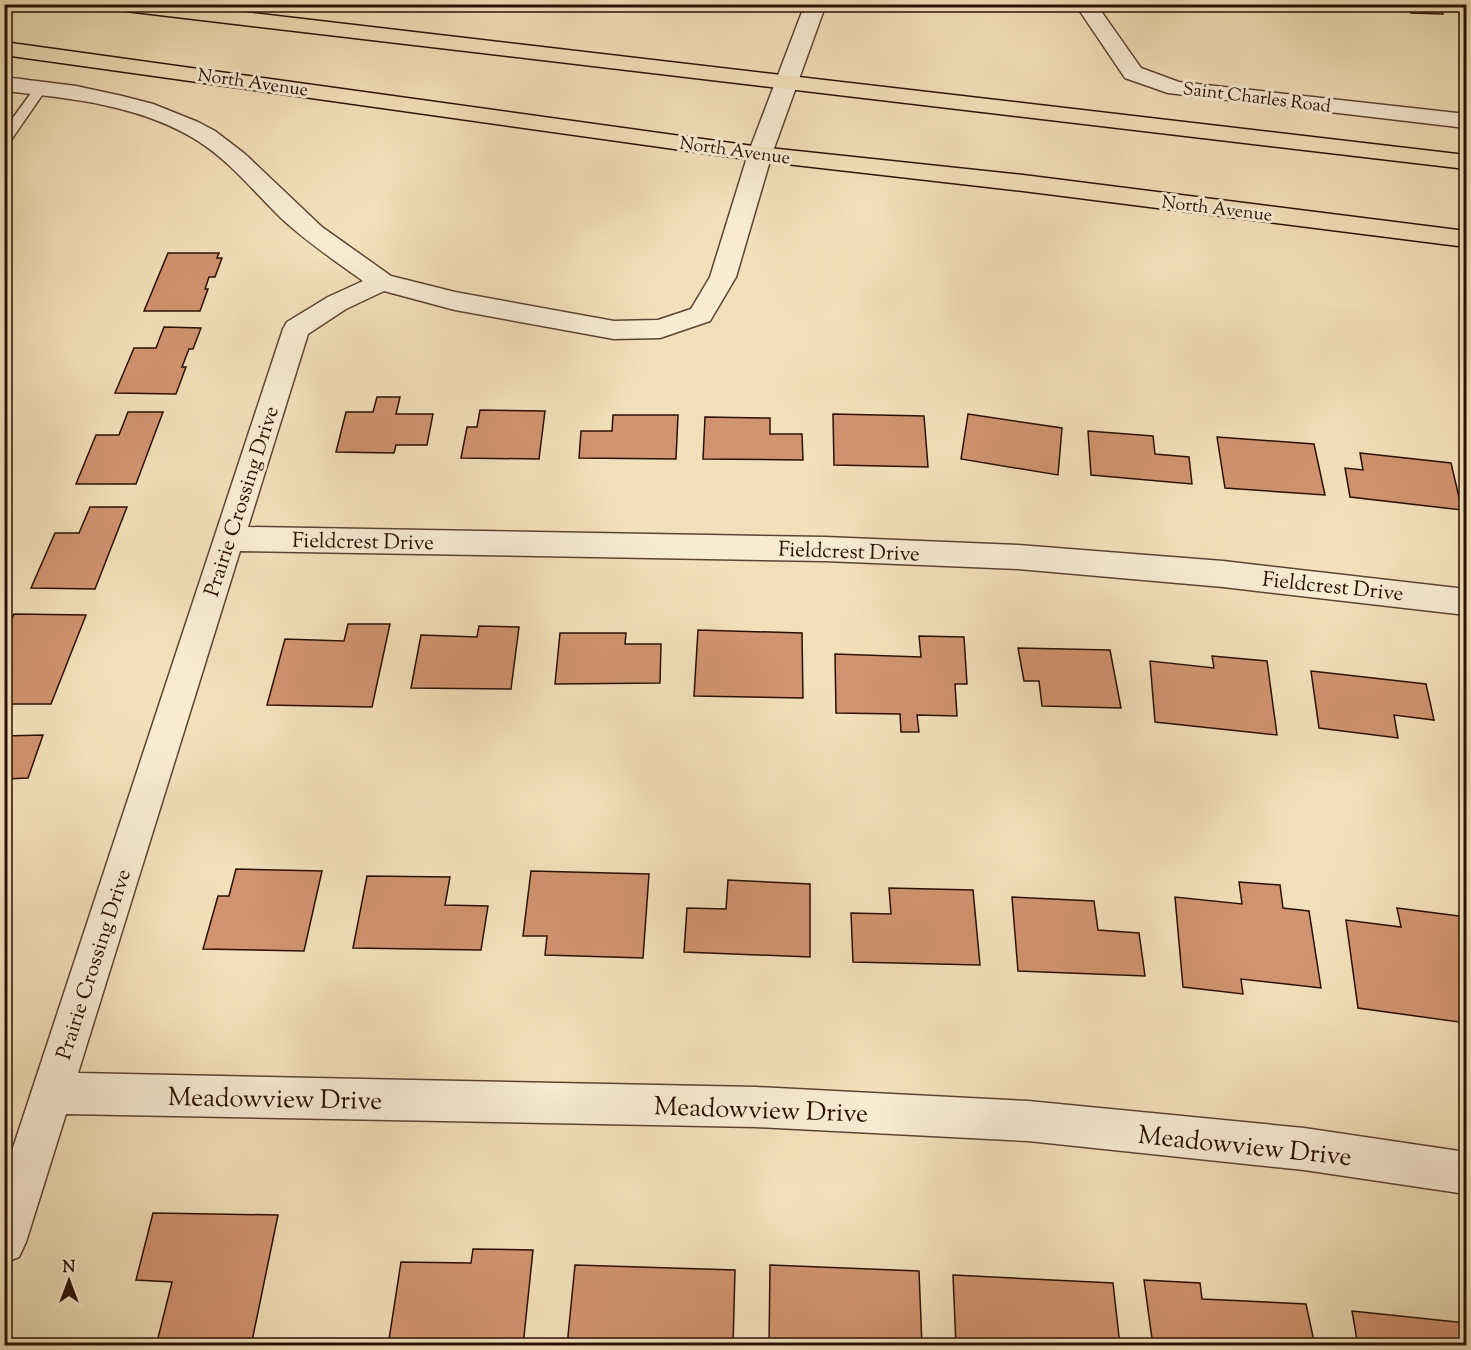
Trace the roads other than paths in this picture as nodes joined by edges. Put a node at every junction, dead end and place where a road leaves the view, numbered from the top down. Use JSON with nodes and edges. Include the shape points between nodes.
{"nodes":[{"id":1,"x":117,"y":4,"type":"edge"},
{"id":2,"x":816,"y":4,"type":"edge"},
{"id":3,"x":1085,"y":4,"type":"edge"},
{"id":4,"x":4,"y":48,"type":"edge"},
{"id":5,"x":4,"y":84,"type":"edge"},
{"id":6,"x":787,"y":84,"type":"junction"},
{"id":7,"x":41,"y":88,"type":"junction"},
{"id":8,"x":1467,"y":121,"type":"edge"},
{"id":9,"x":4,"y":140,"type":"edge"},
{"id":10,"x":760,"y":154,"type":"junction"},
{"id":11,"x":1467,"y":162,"type":"edge"},
{"id":12,"x":1467,"y":239,"type":"edge"},
{"id":13,"x":382,"y":282,"type":"junction"},
{"id":14,"x":228,"y":539,"type":"junction"},
{"id":15,"x":1467,"y":602,"type":"edge"},
{"id":16,"x":52,"y":1093,"type":"junction"},
{"id":17,"x":1467,"y":1173,"type":"edge"},
{"id":18,"x":4,"y":1242,"type":"edge"}],
"edges":[{"from":1,"to":6,"type":"main road"},
{"from":2,"to":6,"type":"street"},
{"from":3,"to":8,"type":"street","name":"Saint Charles Road","via":[[1133,73],[1176,88]]},
{"from":4,"to":10,"type":"main road","name":"North Avenue"},
{"from":5,"to":7,"type":"street"},
{"from":6,"to":10,"type":"street"},
{"from":6,"to":11,"type":"main road"},
{"from":7,"to":9,"type":"lane"},
{"from":7,"to":13,"type":"street","via":[[94,94],[140,106],[192,128],[241,163],[304,225]]},
{"from":10,"to":12,"type":"main road","name":"North Avenue"},
{"from":10,"to":13,"type":"street","via":[[723,277],[701,315],[660,329],[614,330],[455,301]]},
{"from":13,"to":14,"type":"street","name":"Prairie Crossing Drive","via":[[337,303],[296,329]]},
{"from":14,"to":15,"type":"street","name":"Fieldcrest Drive","via":[[825,549],[1006,557],[1222,574]]},
{"from":14,"to":16,"type":"street","name":"Prairie Crossing Drive"},
{"from":16,"to":17,"type":"street","name":"Meadowview Drive","via":[[756,1107],[1004,1120],[1304,1149]]},
{"from":16,"to":18,"type":"street","name":"Prairie Crossing Drive"}]}
